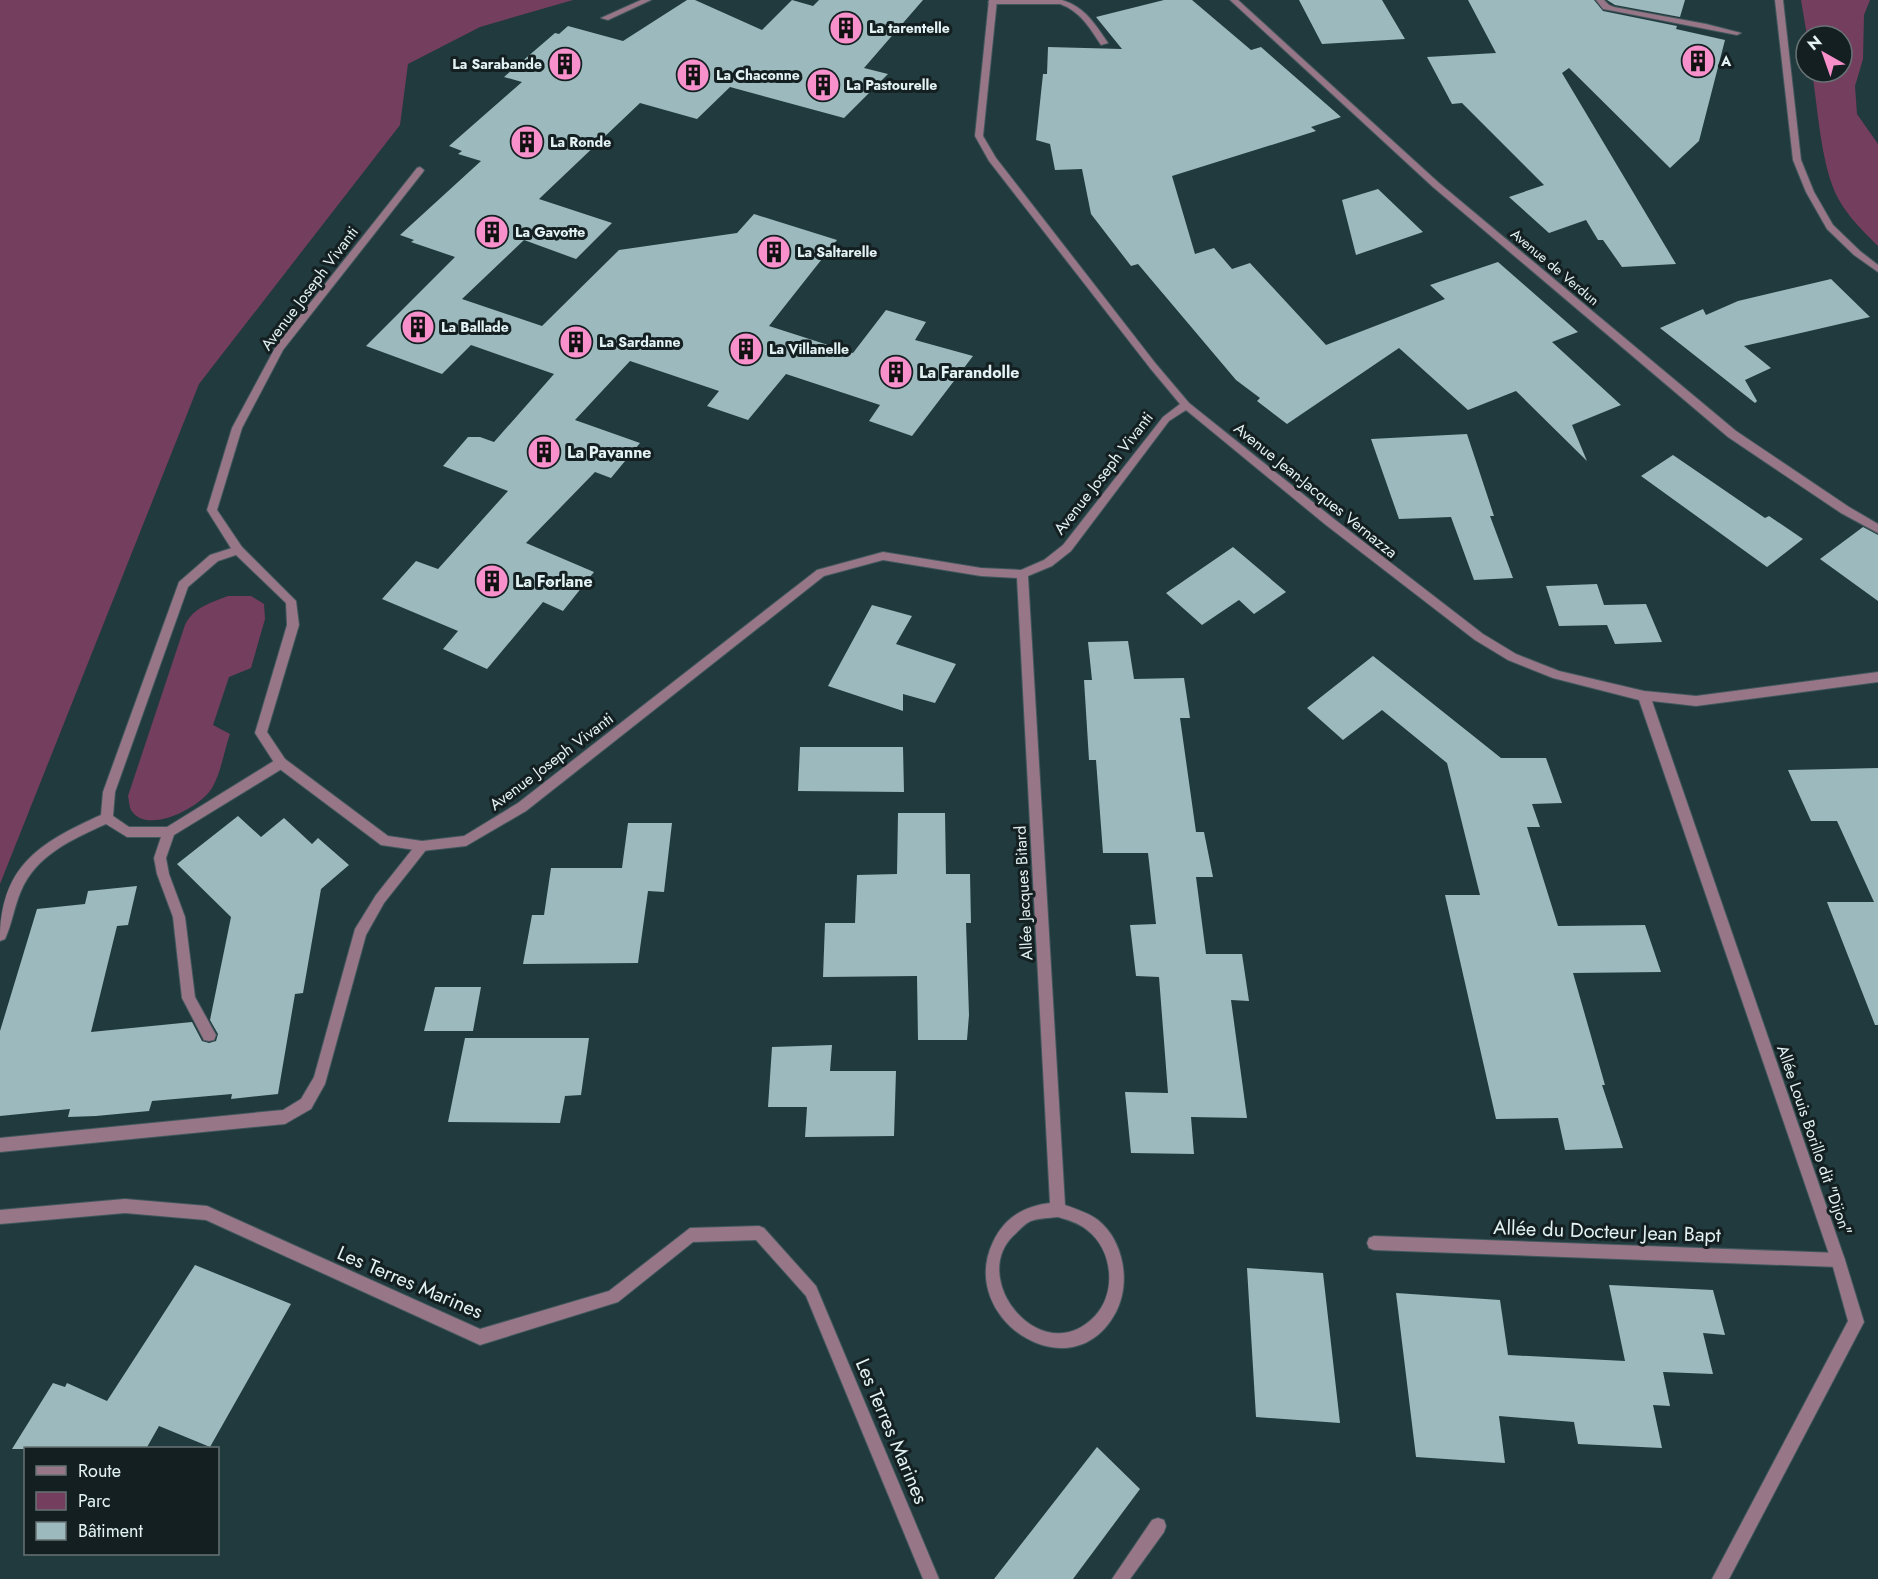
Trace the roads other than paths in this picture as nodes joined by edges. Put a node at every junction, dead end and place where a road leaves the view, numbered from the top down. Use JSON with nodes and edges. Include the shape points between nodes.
{"nodes":[{"id":1,"x":647,"y":0,"type":"edge"},
{"id":2,"x":1234,"y":0,"type":"edge"},
{"id":3,"x":1600,"y":0,"type":"edge"},
{"id":4,"x":1779,"y":0,"type":"edge"},
{"id":5,"x":992,"y":1,"type":"edge"},
{"id":6,"x":605,"y":18,"type":"dead end"},
{"id":7,"x":1737,"y":33,"type":"dead end"},
{"id":8,"x":1104,"y":43,"type":"dead end"},
{"id":9,"x":420,"y":171,"type":"dead end"},
{"id":10,"x":1878,"y":269,"type":"edge"},
{"id":11,"x":1186,"y":405,"type":"junction"},
{"id":12,"x":1878,"y":529,"type":"edge"},
{"id":13,"x":238,"y":550,"type":"junction"},
{"id":14,"x":1022,"y":574,"type":"junction"},
{"id":15,"x":1878,"y":677,"type":"edge"},
{"id":16,"x":1644,"y":696,"type":"junction"},
{"id":17,"x":281,"y":763,"type":"junction"},
{"id":18,"x":108,"y":818,"type":"junction"},
{"id":19,"x":169,"y":832,"type":"junction"},
{"id":20,"x":422,"y":846,"type":"junction"},
{"id":21,"x":0,"y":935,"type":"edge"},
{"id":22,"x":209,"y":1035,"type":"dead end"},
{"id":23,"x":0,"y":1145,"type":"edge"},
{"id":24,"x":1058,"y":1210,"type":"junction"},
{"id":25,"x":0,"y":1217,"type":"edge"},
{"id":26,"x":1374,"y":1243,"type":"dead end"},
{"id":27,"x":1838,"y":1260,"type":"junction"},
{"id":28,"x":1158,"y":1526,"type":"dead end"},
{"id":29,"x":931,"y":1579,"type":"edge"},
{"id":30,"x":1120,"y":1579,"type":"edge"},
{"id":31,"x":1720,"y":1579,"type":"edge"}],
"edges":[{"from":1,"to":6,"type":"street"},
{"from":2,"to":12,"type":"street","name":"Avenue de Verdun","via":[[1436,185],[1732,434]]},
{"from":3,"to":7,"type":"street","via":[[1614,9],[1697,22]]},
{"from":4,"to":10,"type":"street","via":[[1797,160],[1830,227]]},
{"from":5,"to":8,"type":"street","via":[[1071,4],[1081,11]]},
{"from":5,"to":11,"type":"street","name":"Avenue Jean-Jacques Vernazza","via":[[979,136],[1012,185]]},
{"from":9,"to":13,"type":"street","name":"Avenue Joseph Vivanti","via":[[279,348],[237,428],[212,510]]},
{"from":11,"to":14,"type":"street","name":"Avenue Joseph Vivanti","via":[[1166,419],[1066,548],[1048,563]]},
{"from":11,"to":16,"type":"street","name":"Avenue Jean-Jacques Vernazza","via":[[1479,637],[1512,657],[1557,675]]},
{"from":13,"to":17,"type":"street","name":"Avenue Joseph Vivanti","via":[[291,601],[293,625],[261,733]]},
{"from":13,"to":18,"type":"street","via":[[214,558],[183,585],[109,792]]},
{"from":14,"to":20,"type":"street","name":"Avenue Joseph Vivanti","via":[[981,572],[883,556],[821,573],[522,807],[466,841]]},
{"from":14,"to":24,"type":"street","name":"Allée Jacques Bitard"},
{"from":15,"to":16,"type":"street","name":"Avenue Jean-Jacques Vernazza","via":[[1696,700]]},
{"from":16,"to":27,"type":"street","name":"Allée Louis Borillo dit \"Dijon\""},
{"from":17,"to":19,"type":"street"},
{"from":17,"to":20,"type":"street","name":"Avenue Joseph Vivanti","via":[[385,841]]},
{"from":18,"to":19,"type":"street","via":[[127,832]]},
{"from":18,"to":21,"type":"street","via":[[61,839],[37,857],[20,879]]},
{"from":19,"to":22,"type":"street","via":[[160,858],[179,917],[189,998]]},
{"from":20,"to":23,"type":"street","via":[[380,898],[360,933],[320,1079],[306,1104],[285,1117]]},
{"from":24,"to":24,"type":"street","via":[[1039,1212],[1012,1227],[996,1252],[992,1274],[996,1295],[1006,1315],[1022,1330],[1042,1340],[1062,1341],[1082,1336],[1099,1324],[1111,1306],[1117,1285],[1116,1265],[1108,1244],[1078,1216]]},
{"from":25,"to":29,"type":"street","name":"Les Terres Marines","via":[[125,1206],[207,1213],[480,1337],[613,1296],[690,1234],[759,1233],[811,1291]]},
{"from":26,"to":27,"type":"street","name":"Allée du Docteur Jean Bapt"},
{"from":27,"to":31,"type":"street","name":"Allée Louis Borillo dit \"Dijon\"","via":[[1856,1322]]},
{"from":28,"to":30,"type":"street"}]}
